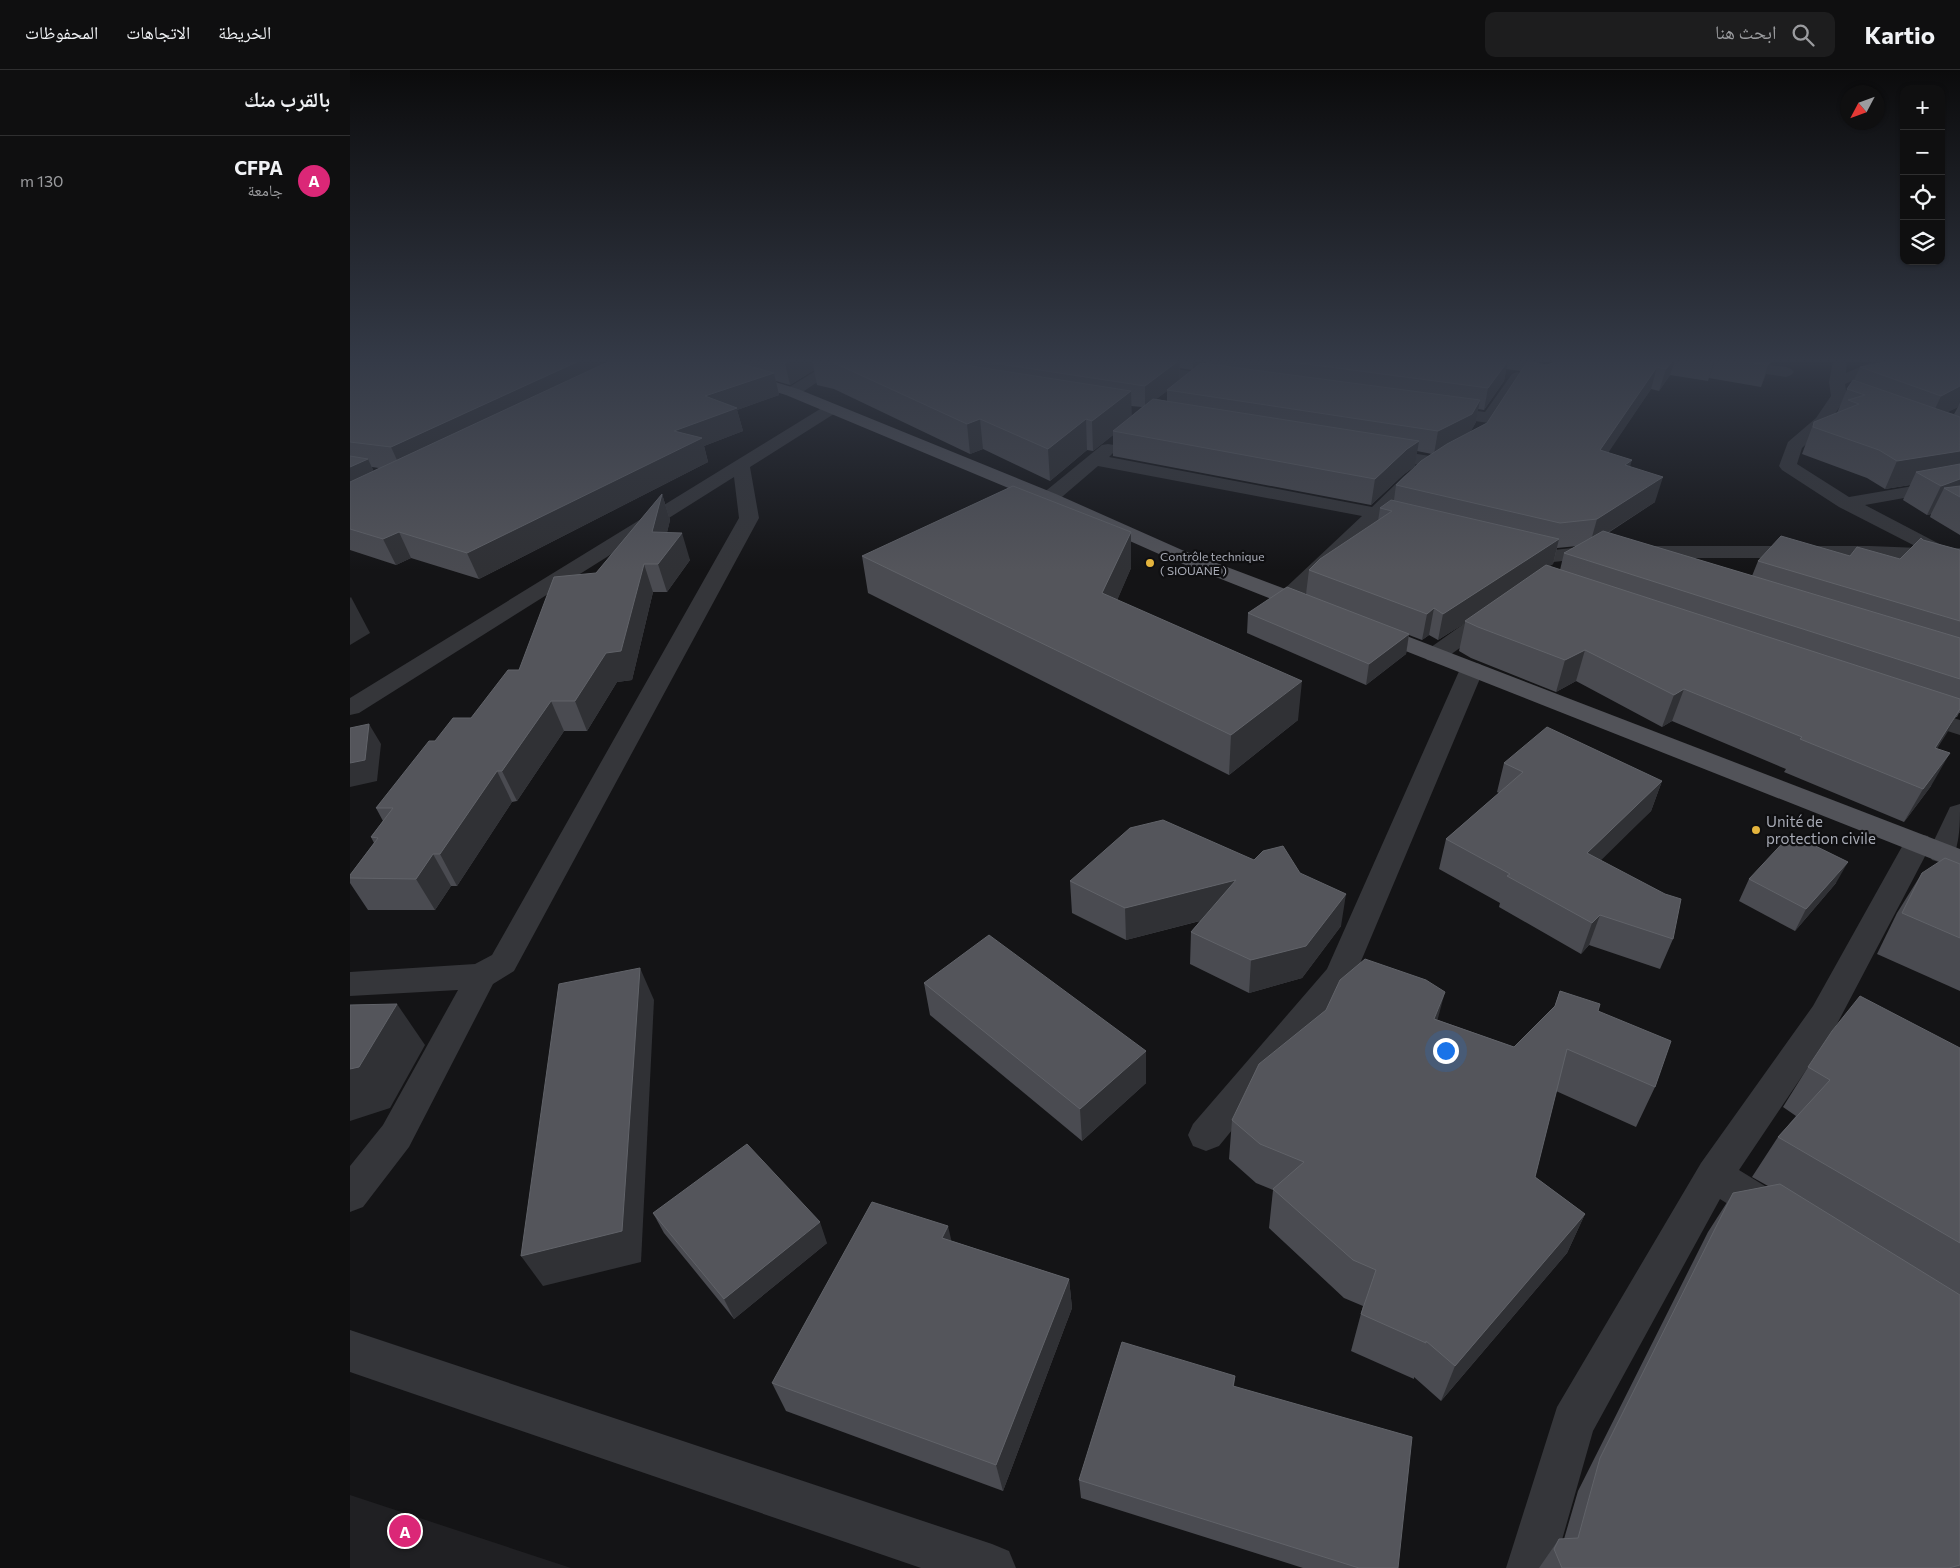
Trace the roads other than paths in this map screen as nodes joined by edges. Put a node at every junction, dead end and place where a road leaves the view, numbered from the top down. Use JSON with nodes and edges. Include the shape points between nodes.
{"nodes":[{"id":1,"x":796,"y":431,"type":"edge"},
{"id":2,"x":885,"y":431,"type":"edge"},
{"id":3,"x":1482,"y":431,"type":"edge"},
{"id":4,"x":1811,"y":431,"type":"edge"},
{"id":5,"x":1480,"y":434,"type":"edge"},
{"id":6,"x":1117,"y":441,"type":"edge"},
{"id":7,"x":1368,"y":451,"type":"edge"},
{"id":8,"x":1452,"y":454,"type":"edge"},
{"id":9,"x":1095,"y":460,"type":"junction"},
{"id":10,"x":1436,"y":462,"type":"junction"},
{"id":11,"x":741,"y":466,"type":"junction"},
{"id":12,"x":1960,"y":483,"type":"edge"},
{"id":13,"x":1049,"y":498,"type":"junction"},
{"id":14,"x":1846,"y":503,"type":"junction"},
{"id":15,"x":1376,"y":513,"type":"junction"},
{"id":16,"x":1404,"y":520,"type":"edge"},
{"id":17,"x":1499,"y":542,"type":"edge"},
{"id":18,"x":1592,"y":552,"type":"junction"},
{"id":19,"x":1953,"y":561,"type":"edge"},
{"id":20,"x":1658,"y":573,"type":"edge"},
{"id":21,"x":1551,"y":576,"type":"edge"},
{"id":22,"x":1288,"y":598,"type":"junction"},
{"id":23,"x":1504,"y":606,"type":"edge"},
{"id":24,"x":1435,"y":655,"type":"junction"},
{"id":25,"x":1472,"y":669,"type":"junction"},
{"id":26,"x":1894,"y":705,"type":"edge"},
{"id":27,"x":350,"y":708,"type":"edge"},
{"id":28,"x":1960,"y":728,"type":"edge"},
{"id":29,"x":1960,"y":813,"type":"edge"},
{"id":30,"x":1940,"y":852,"type":"edge"},
{"id":31,"x":481,"y":976,"type":"junction"},
{"id":32,"x":350,"y":984,"type":"edge"},
{"id":33,"x":1206,"y":1135,"type":"dead end"},
{"id":34,"x":1714,"y":1175,"type":"junction"},
{"id":35,"x":350,"y":1196,"type":"edge"},
{"id":36,"x":1799,"y":1228,"type":"edge"},
{"id":37,"x":350,"y":1351,"type":"edge"},
{"id":38,"x":992,"y":1568,"type":"edge"},
{"id":39,"x":1530,"y":1568,"type":"edge"}],
"edges":[{"from":1,"to":11,"type":"street"},
{"from":2,"to":13,"type":"main road"},
{"from":3,"to":5,"type":"street"},
{"from":4,"to":14,"type":"street","via":[[1794,446],[1788,466]]},
{"from":6,"to":9,"type":"street"},
{"from":7,"to":10,"type":"street"},
{"from":8,"to":10,"type":"street"},
{"from":9,"to":13,"type":"street"},
{"from":9,"to":15,"type":"street"},
{"from":10,"to":15,"type":"street","via":[[1410,480]]},
{"from":11,"to":27,"type":"street"},
{"from":11,"to":31,"type":"street","via":[[749,518],[503,963]]},
{"from":12,"to":14,"type":"street"},
{"from":13,"to":22,"type":"main road","via":[[1175,554]]},
{"from":14,"to":19,"type":"street"},
{"from":15,"to":16,"type":"street"},
{"from":15,"to":22,"type":"street"},
{"from":17,"to":18,"type":"street","via":[[1553,556]]},
{"from":18,"to":19,"type":"street","via":[[1870,552]]},
{"from":18,"to":20,"type":"street"},
{"from":18,"to":21,"type":"street"},
{"from":22,"to":24,"type":"main road"},
{"from":23,"to":24,"type":"street"},
{"from":24,"to":25,"type":"main road"},
{"from":25,"to":30,"type":"main road"},
{"from":25,"to":33,"type":"street","via":[[1340,976]]},
{"from":26,"to":28,"type":"street"},
{"from":29,"to":30,"type":"street"},
{"from":30,"to":34,"type":"street","via":[[1838,1022]]},
{"from":31,"to":32,"type":"street"},
{"from":31,"to":35,"type":"street","via":[[396,1136]]},
{"from":34,"to":36,"type":"street"},
{"from":34,"to":39,"type":"street","via":[[1573,1423]]},
{"from":37,"to":38,"type":"street"}]}
